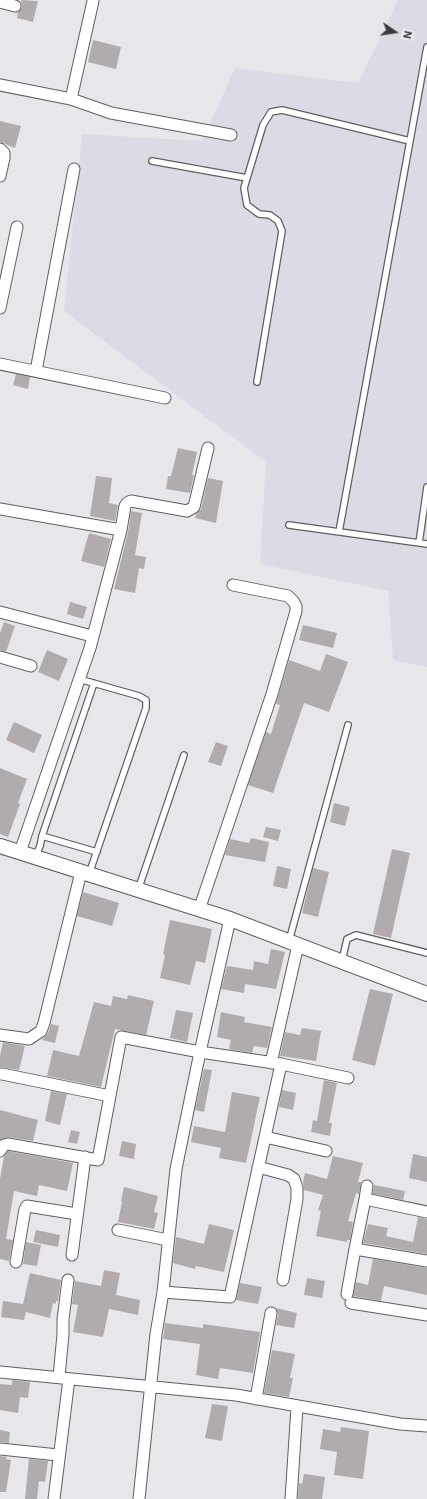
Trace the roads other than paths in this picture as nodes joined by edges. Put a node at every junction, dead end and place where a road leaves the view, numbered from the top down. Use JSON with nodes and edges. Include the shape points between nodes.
{"nodes":[{"id":1,"x":93,"y":1,"type":"dead end"},
{"id":2,"x":0,"y":2,"type":"edge"},
{"id":3,"x":15,"y":6,"type":"dead end"},
{"id":4,"x":427,"y":47,"type":"edge"},
{"id":5,"x":0,"y":85,"type":"edge"},
{"id":6,"x":71,"y":99,"type":"junction"},
{"id":7,"x":231,"y":135,"type":"dead end"},
{"id":8,"x":410,"y":141,"type":"junction"},
{"id":9,"x":0,"y":149,"type":"edge"},
{"id":10,"x":152,"y":161,"type":"dead end"},
{"id":11,"x":74,"y":169,"type":"dead end"},
{"id":12,"x":0,"y":176,"type":"edge"},
{"id":13,"x":247,"y":178,"type":"junction"},
{"id":14,"x":17,"y":227,"type":"dead end"},
{"id":15,"x":0,"y":308,"type":"edge"},
{"id":16,"x":0,"y":364,"type":"edge"},
{"id":17,"x":36,"y":371,"type":"junction"},
{"id":18,"x":257,"y":382,"type":"dead end"},
{"id":19,"x":165,"y":398,"type":"dead end"},
{"id":20,"x":208,"y":448,"type":"dead end"},
{"id":21,"x":427,"y":487,"type":"edge"},
{"id":22,"x":0,"y":509,"type":"edge"},
{"id":23,"x":289,"y":525,"type":"dead end"},
{"id":24,"x":121,"y":530,"type":"junction"},
{"id":25,"x":339,"y":532,"type":"junction"},
{"id":26,"x":419,"y":543,"type":"junction"},
{"id":27,"x":427,"y":544,"type":"edge"},
{"id":28,"x":233,"y":585,"type":"dead end"},
{"id":29,"x":0,"y":612,"type":"edge"},
{"id":30,"x":92,"y":636,"type":"junction"},
{"id":31,"x":0,"y":657,"type":"edge"},
{"id":32,"x":31,"y":666,"type":"dead end"},
{"id":33,"x":79,"y":679,"type":"junction"},
{"id":34,"x":94,"y":683,"type":"junction"},
{"id":35,"x":348,"y":725,"type":"dead end"},
{"id":36,"x":184,"y":755,"type":"dead end"},
{"id":37,"x":42,"y":836,"type":"junction"},
{"id":38,"x":0,"y":846,"type":"edge"},
{"id":39,"x":20,"y":852,"type":"junction"},
{"id":40,"x":97,"y":852,"type":"junction"},
{"id":41,"x":35,"y":857,"type":"junction"},
{"id":42,"x":85,"y":873,"type":"junction"},
{"id":43,"x":138,"y":890,"type":"junction"},
{"id":44,"x":199,"y":910,"type":"junction"},
{"id":45,"x":230,"y":919,"type":"junction"},
{"id":46,"x":293,"y":944,"type":"junction"},
{"id":47,"x":427,"y":953,"type":"edge"},
{"id":48,"x":342,"y":962,"type":"junction"},
{"id":49,"x":427,"y":994,"type":"edge"},
{"id":50,"x":0,"y":1035,"type":"edge"},
{"id":51,"x":200,"y":1052,"type":"junction"},
{"id":52,"x":276,"y":1064,"type":"junction"},
{"id":53,"x":2,"y":1074,"type":"dead end"},
{"id":54,"x":348,"y":1078,"type":"dead end"},
{"id":55,"x":110,"y":1096,"type":"junction"},
{"id":56,"x":265,"y":1137,"type":"junction"},
{"id":57,"x":0,"y":1151,"type":"edge"},
{"id":58,"x":326,"y":1151,"type":"dead end"},
{"id":59,"x":85,"y":1157,"type":"junction"},
{"id":60,"x":258,"y":1167,"type":"junction"},
{"id":61,"x":367,"y":1186,"type":"dead end"},
{"id":62,"x":365,"y":1199,"type":"junction"},
{"id":63,"x":427,"y":1212,"type":"edge"},
{"id":64,"x":77,"y":1214,"type":"junction"},
{"id":65,"x":118,"y":1230,"type":"dead end"},
{"id":66,"x":168,"y":1240,"type":"junction"},
{"id":67,"x":355,"y":1249,"type":"junction"},
{"id":68,"x":72,"y":1255,"type":"dead end"},
{"id":69,"x":427,"y":1261,"type":"edge"},
{"id":70,"x":16,"y":1262,"type":"dead end"},
{"id":71,"x":68,"y":1280,"type":"dead end"},
{"id":72,"x":283,"y":1280,"type":"dead end"},
{"id":73,"x":163,"y":1292,"type":"junction"},
{"id":74,"x":271,"y":1313,"type":"dead end"},
{"id":75,"x":427,"y":1315,"type":"edge"},
{"id":76,"x":0,"y":1372,"type":"edge"},
{"id":77,"x":64,"y":1378,"type":"junction"},
{"id":78,"x":150,"y":1387,"type":"junction"},
{"id":79,"x":256,"y":1399,"type":"junction"},
{"id":80,"x":297,"y":1407,"type":"junction"},
{"id":81,"x":427,"y":1426,"type":"edge"},
{"id":82,"x":0,"y":1448,"type":"edge"},
{"id":83,"x":58,"y":1455,"type":"junction"},
{"id":84,"x":54,"y":1499,"type":"edge"},
{"id":85,"x":139,"y":1499,"type":"edge"},
{"id":86,"x":291,"y":1499,"type":"edge"}],
"edges":[{"from":1,"to":6,"type":"street"},
{"from":2,"to":3,"type":"street"},
{"from":4,"to":8,"type":"lane"},
{"from":5,"to":6,"type":"street"},
{"from":6,"to":7,"type":"street","via":[[111,113]]},
{"from":8,"to":13,"type":"lane","via":[[282,110],[271,112],[263,125]]},
{"from":8,"to":25,"type":"lane"},
{"from":9,"to":12,"type":"street","via":[[4,153]]},
{"from":10,"to":13,"type":"lane"},
{"from":11,"to":17,"type":"street"},
{"from":13,"to":18,"type":"lane","via":[[244,188],[247,205],[259,214],[270,215],[278,221],[282,231]]},
{"from":14,"to":15,"type":"street"},
{"from":16,"to":17,"type":"street"},
{"from":17,"to":19,"type":"street"},
{"from":20,"to":24,"type":"street","via":[[194,507],[187,510],[131,501],[125,506]]},
{"from":21,"to":26,"type":"lane"},
{"from":22,"to":24,"type":"street"},
{"from":23,"to":25,"type":"lane"},
{"from":24,"to":30,"type":"street"},
{"from":25,"to":26,"type":"lane"},
{"from":26,"to":27,"type":"lane"},
{"from":28,"to":44,"type":"street","via":[[288,596],[293,601],[296,611],[272,694]]},
{"from":29,"to":30,"type":"street"},
{"from":30,"to":33,"type":"street"},
{"from":31,"to":32,"type":"street"},
{"from":33,"to":34,"type":"lane"},
{"from":33,"to":39,"type":"street"},
{"from":34,"to":37,"type":"lane"},
{"from":34,"to":40,"type":"lane","via":[[146,700],[146,708]]},
{"from":35,"to":46,"type":"lane"},
{"from":36,"to":43,"type":"lane"},
{"from":37,"to":40,"type":"lane"},
{"from":37,"to":41,"type":"lane"},
{"from":38,"to":39,"type":"street"},
{"from":39,"to":41,"type":"street"},
{"from":40,"to":42,"type":"lane"},
{"from":41,"to":42,"type":"street"},
{"from":42,"to":43,"type":"street"},
{"from":42,"to":50,"type":"street","via":[[41,1031],[29,1039]]},
{"from":43,"to":44,"type":"street"},
{"from":44,"to":45,"type":"street"},
{"from":45,"to":46,"type":"street"},
{"from":45,"to":51,"type":"street"},
{"from":46,"to":48,"type":"street"},
{"from":46,"to":52,"type":"street"},
{"from":47,"to":48,"type":"lane","via":[[356,935],[347,939]]},
{"from":48,"to":49,"type":"street"},
{"from":51,"to":52,"type":"street"},
{"from":51,"to":55,"type":"street","via":[[121,1037]]},
{"from":51,"to":66,"type":"street","via":[[176,1169]]},
{"from":52,"to":54,"type":"street"},
{"from":52,"to":56,"type":"street"},
{"from":53,"to":55,"type":"street"},
{"from":55,"to":59,"type":"street","via":[[98,1160]]},
{"from":56,"to":58,"type":"street"},
{"from":56,"to":60,"type":"street"},
{"from":57,"to":59,"type":"street","via":[[8,1144]]},
{"from":59,"to":64,"type":"street"},
{"from":60,"to":72,"type":"street","via":[[288,1175],[294,1179],[297,1188]]},
{"from":60,"to":73,"type":"street","via":[[230,1296]]},
{"from":61,"to":62,"type":"street"},
{"from":62,"to":63,"type":"street"},
{"from":62,"to":67,"type":"street"},
{"from":64,"to":68,"type":"street"},
{"from":64,"to":70,"type":"street","via":[[30,1206],[25,1208]]},
{"from":65,"to":66,"type":"street"},
{"from":66,"to":73,"type":"street"},
{"from":67,"to":69,"type":"street"},
{"from":67,"to":75,"type":"street","via":[[349,1299]]},
{"from":71,"to":77,"type":"street","via":[[63,1319]]},
{"from":73,"to":78,"type":"street"},
{"from":74,"to":79,"type":"street"},
{"from":76,"to":77,"type":"street"},
{"from":77,"to":78,"type":"street"},
{"from":77,"to":83,"type":"street"},
{"from":78,"to":79,"type":"street"},
{"from":78,"to":85,"type":"street"},
{"from":79,"to":80,"type":"street"},
{"from":80,"to":81,"type":"street"},
{"from":80,"to":86,"type":"street"},
{"from":82,"to":83,"type":"street"},
{"from":83,"to":84,"type":"street"}]}
